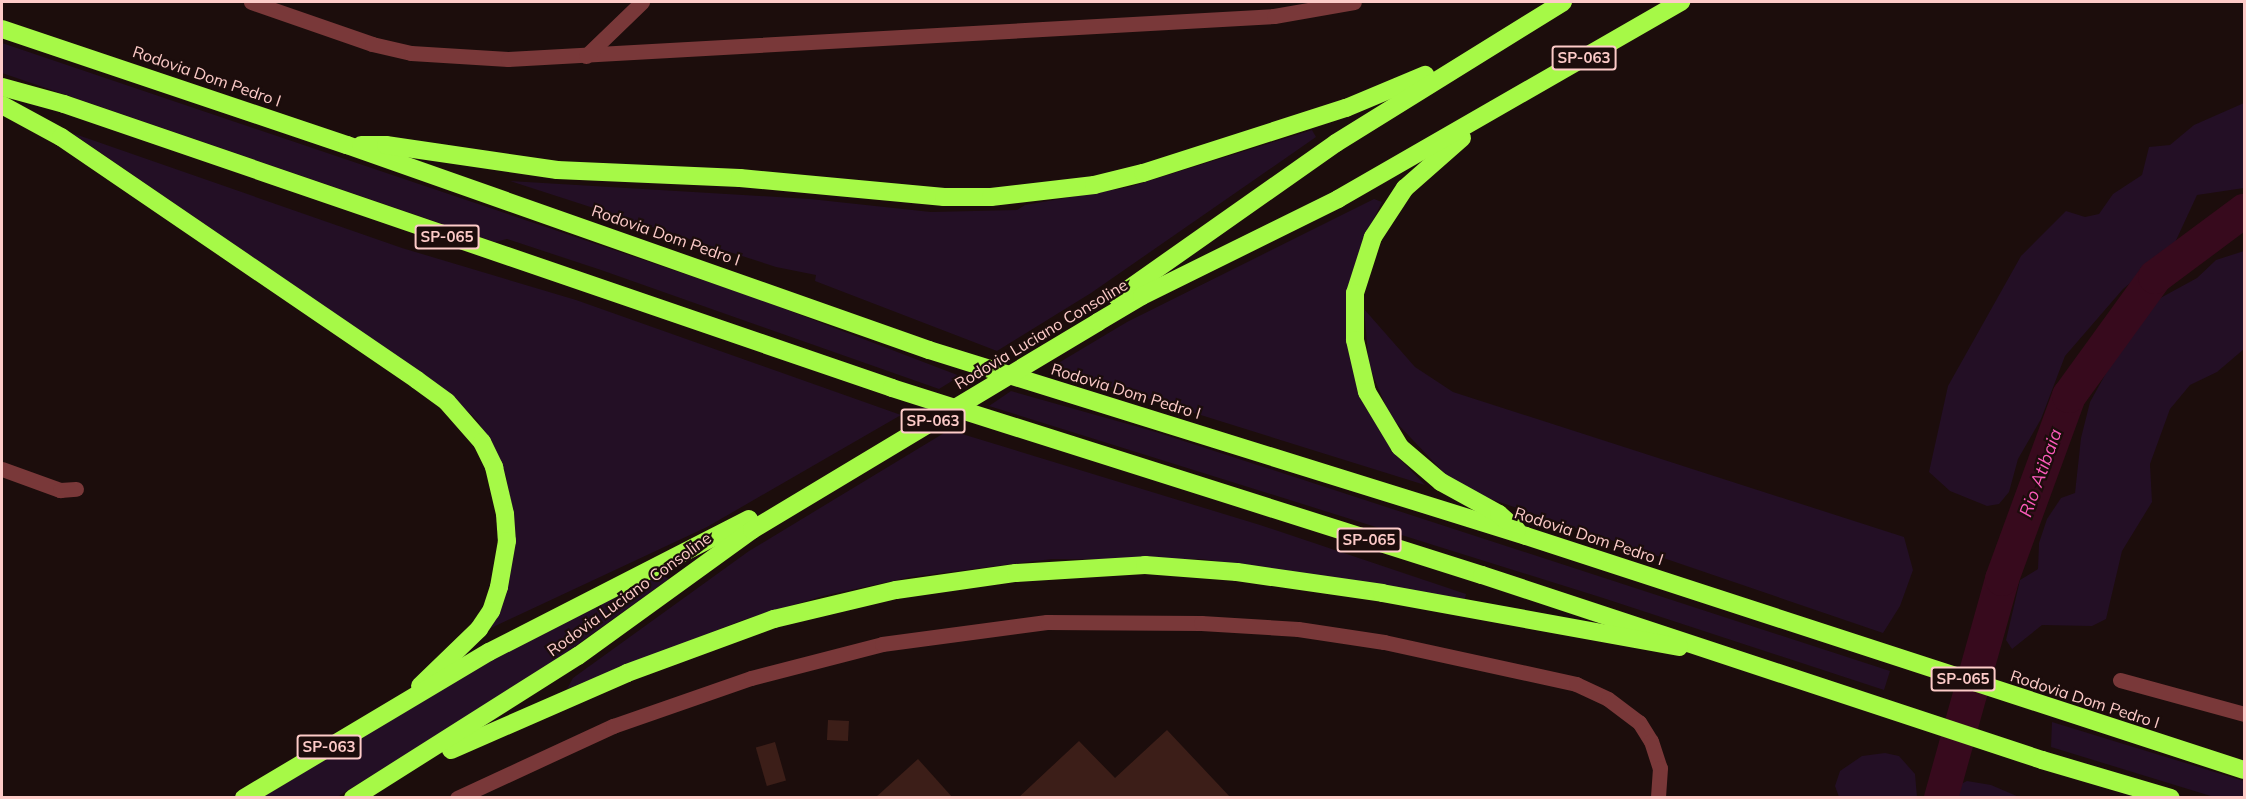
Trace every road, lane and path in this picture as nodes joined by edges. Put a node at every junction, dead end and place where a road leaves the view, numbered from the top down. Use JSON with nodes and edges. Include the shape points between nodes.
{"nodes":[{"id":1,"x":251,"y":2,"type":"edge"},
{"id":2,"x":643,"y":2,"type":"edge"},
{"id":3,"x":1354,"y":2,"type":"edge"},
{"id":4,"x":1563,"y":2,"type":"edge"},
{"id":5,"x":1681,"y":2,"type":"edge"},
{"id":6,"x":2,"y":29,"type":"edge"},
{"id":7,"x":586,"y":56,"type":"junction"},
{"id":8,"x":1463,"y":62,"type":"junction"},
{"id":9,"x":2,"y":87,"type":"edge"},
{"id":10,"x":2,"y":105,"type":"edge"},
{"id":11,"x":1487,"y":114,"type":"junction"},
{"id":12,"x":347,"y":145,"type":"junction"},
{"id":13,"x":2,"y":469,"type":"edge"},
{"id":14,"x":76,"y":489,"type":"dead end"},
{"id":15,"x":1526,"y":537,"type":"junction"},
{"id":16,"x":1707,"y":649,"type":"junction"},
{"id":17,"x":2120,"y":680,"type":"dead end"},
{"id":18,"x":414,"y":697,"type":"junction"},
{"id":19,"x":2244,"y":714,"type":"edge"},
{"id":20,"x":402,"y":768,"type":"junction"},
{"id":21,"x":2244,"y":770,"type":"edge"},
{"id":22,"x":244,"y":798,"type":"edge"},
{"id":23,"x":353,"y":798,"type":"edge"},
{"id":24,"x":457,"y":798,"type":"edge"},
{"id":25,"x":1658,"y":798,"type":"edge"},
{"id":26,"x":2171,"y":798,"type":"edge"}],
"edges":[{"from":1,"to":7,"type":"street","via":[[372,44],[411,53],[508,59]]},
{"from":2,"to":7,"type":"street"},
{"from":3,"to":7,"type":"street","via":[[1274,16]]},
{"from":4,"to":8,"type":"highway","name":"Rodovia Luciano Consoline","number":"SP-063"},
{"from":5,"to":11,"type":"highway","name":"Rodovia Luciano Consoline","number":"SP-063"},
{"from":6,"to":12,"type":"highway","name":"Rodovia Dom Pedro I","number":"SP-065"},
{"from":8,"to":12,"type":"highway","via":[[1346,108],[1143,173],[1083,186],[991,197],[944,197],[740,178],[557,170],[386,145]]},
{"from":8,"to":18,"type":"highway","name":"Rodovia Luciano Consoline","number":"SP-063","via":[[1336,143],[1091,314],[728,532],[525,632]]},
{"from":9,"to":16,"type":"highway","number":"SP-065","via":[[64,104],[892,388]]},
{"from":10,"to":18,"type":"highway","via":[[61,137],[417,380],[447,402],[482,442],[494,467],[505,514],[507,541],[499,587],[491,611],[479,629],[420,686]]},
{"from":11,"to":15,"type":"highway","via":[[1405,188],[1373,237],[1356,293],[1355,340],[1367,392],[1400,447],[1440,482],[1499,514]]},
{"from":11,"to":20,"type":"highway","name":"Rodovia Luciano Consoline","number":"SP-063","via":[[1338,199],[1142,296],[1037,358],[752,530],[578,656]]},
{"from":12,"to":15,"type":"highway","name":"Rodovia Dom Pedro I","number":"SP-065","via":[[929,350]]},
{"from":13,"to":14,"type":"street","via":[[60,490]]},
{"from":15,"to":21,"type":"highway","name":"Rodovia Dom Pedro I","number":"SP-065"},
{"from":16,"to":20,"type":"highway","via":[[1631,641],[1382,593],[1237,572],[1145,566],[1016,573],[896,590],[774,619],[627,673],[493,729],[426,762]]},
{"from":16,"to":26,"type":"highway","number":"SP-065","via":[[2042,760]]},
{"from":17,"to":19,"type":"street"},
{"from":18,"to":22,"type":"highway","name":"Rodovia Luciano Consoline","number":"SP-063"},
{"from":20,"to":23,"type":"highway","name":"Rodovia Luciano Consoline","number":"SP-063"},
{"from":24,"to":25,"type":"street","via":[[613,726],[751,678],[882,644],[1047,622],[1201,622],[1298,629],[1384,642],[1576,684],[1608,699],[1639,722],[1651,741],[1660,768]]}]}
